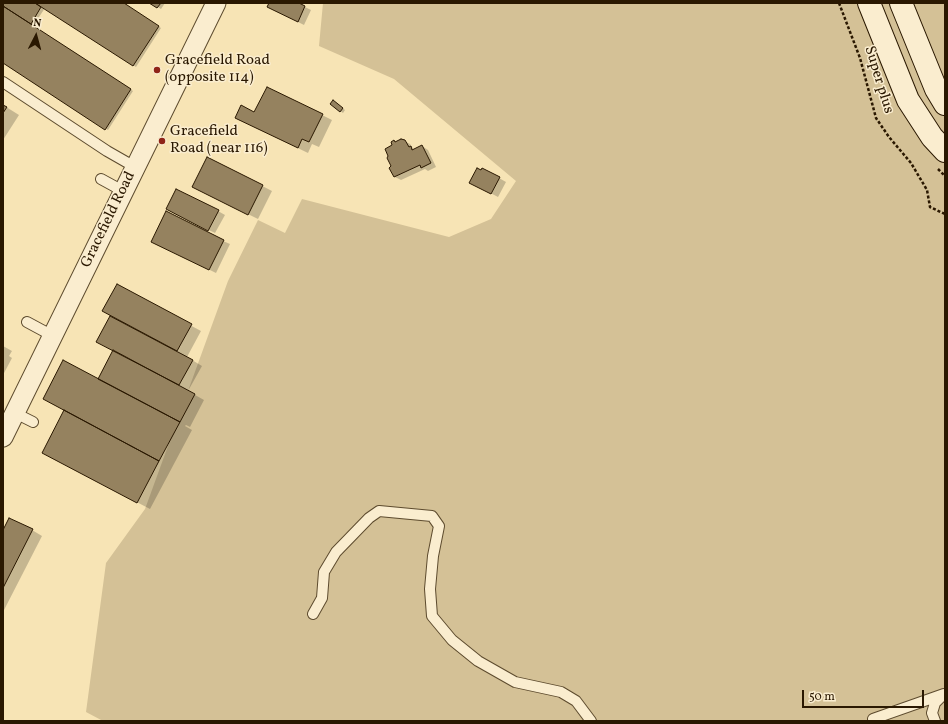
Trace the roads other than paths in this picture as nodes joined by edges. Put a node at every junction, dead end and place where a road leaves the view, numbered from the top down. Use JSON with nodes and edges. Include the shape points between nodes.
{"nodes":[{"id":1,"x":216,"y":3,"type":"edge"},
{"id":2,"x":869,"y":3,"type":"edge"},
{"id":3,"x":901,"y":3,"type":"edge"},
{"id":4,"x":3,"y":82,"type":"edge"},
{"id":5,"x":945,"y":104,"type":"edge"},
{"id":6,"x":945,"y":151,"type":"edge"},
{"id":7,"x":136,"y":167,"type":"junction"},
{"id":8,"x":101,"y":179,"type":"dead end"},
{"id":9,"x":123,"y":191,"type":"junction"},
{"id":10,"x":27,"y":322,"type":"dead end"},
{"id":11,"x":53,"y":336,"type":"junction"},
{"id":12,"x":15,"y":413,"type":"junction"},
{"id":13,"x":33,"y":422,"type":"dead end"},
{"id":14,"x":3,"y":436,"type":"edge"},
{"id":15,"x":313,"y":614,"type":"dead end"},
{"id":16,"x":944,"y":694,"type":"edge"},
{"id":17,"x":873,"y":719,"type":"dead end"},
{"id":18,"x":591,"y":721,"type":"edge"},
{"id":19,"x":935,"y":721,"type":"edge"}],
"edges":[{"from":1,"to":7,"type":"street","name":"Gracefield Road"},
{"from":2,"to":6,"type":"main road","via":[[908,100],[932,137]]},
{"from":3,"to":5,"type":"main road","via":[[936,89]]},
{"from":4,"to":7,"type":"lane","via":[[107,151]]},
{"from":7,"to":9,"type":"street","name":"Gracefield Road"},
{"from":8,"to":9,"type":"lane"},
{"from":9,"to":11,"type":"street","name":"Gracefield Road"},
{"from":10,"to":11,"type":"lane"},
{"from":11,"to":12,"type":"street","name":"Gracefield Road"},
{"from":12,"to":13,"type":"lane"},
{"from":12,"to":14,"type":"street","name":"Gracefield Road"},
{"from":15,"to":18,"type":"lane","via":[[322,598],[324,572],[336,552],[369,518],[379,511],[432,516],[439,526],[430,589],[432,616],[452,640],[478,661],[515,682],[560,692],[576,701]]},
{"from":16,"to":17,"type":"lane"},
{"from":16,"to":19,"type":"lane","via":[[935,703],[932,713]]}]}
